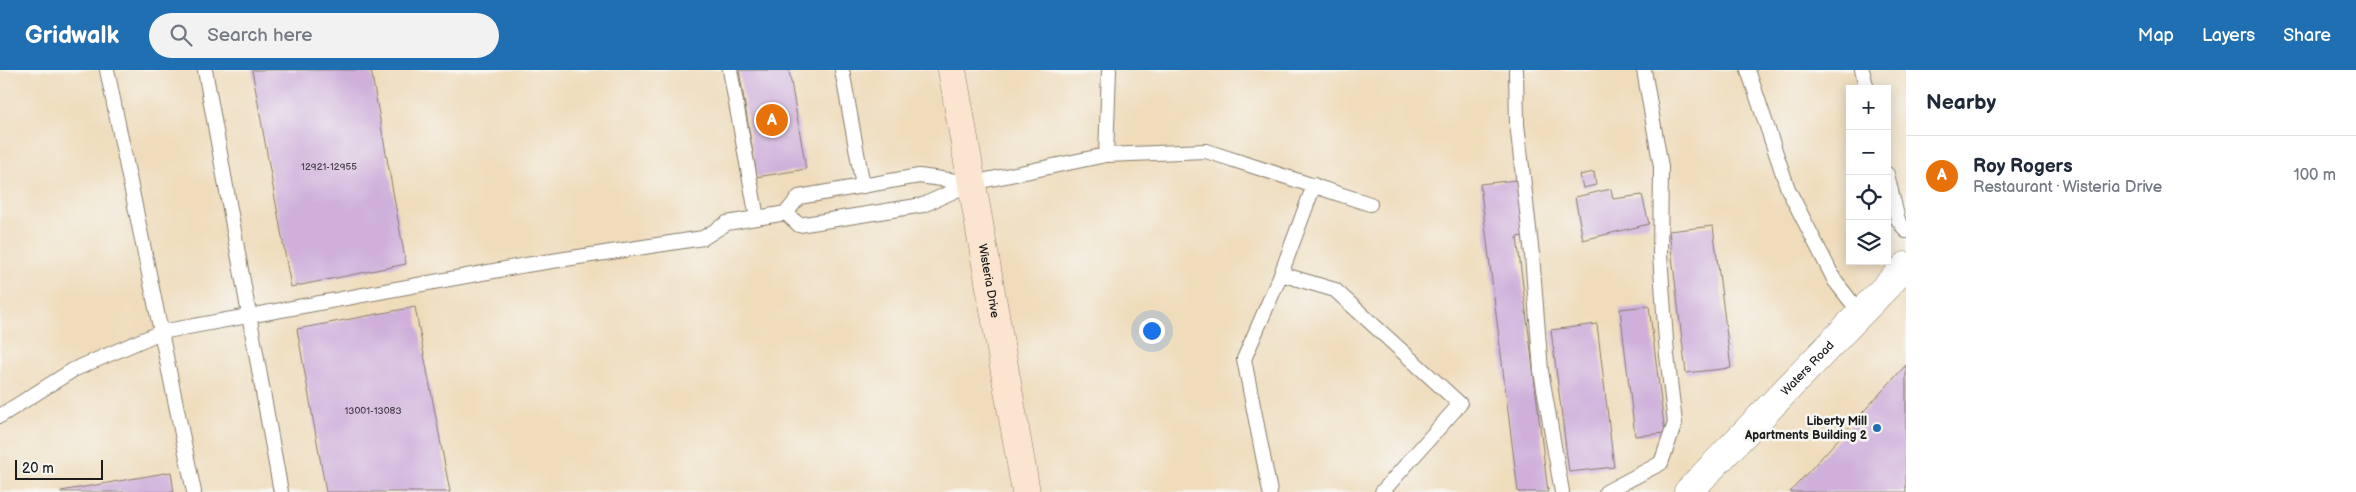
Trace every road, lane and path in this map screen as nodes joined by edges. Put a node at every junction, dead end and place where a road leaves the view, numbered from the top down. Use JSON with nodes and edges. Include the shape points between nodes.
{"nodes":[{"id":1,"x":107,"y":70,"type":"edge"},
{"id":2,"x":204,"y":70,"type":"edge"},
{"id":3,"x":730,"y":70,"type":"edge"},
{"id":4,"x":842,"y":70,"type":"edge"},
{"id":5,"x":952,"y":70,"type":"edge"},
{"id":6,"x":1109,"y":70,"type":"edge"},
{"id":7,"x":1516,"y":70,"type":"edge"},
{"id":8,"x":1644,"y":70,"type":"edge"},
{"id":9,"x":1748,"y":70,"type":"edge"},
{"id":10,"x":1862,"y":70,"type":"edge"},
{"id":11,"x":1866,"y":85,"type":"edge"},
{"id":12,"x":1106,"y":155,"type":"junction"},
{"id":13,"x":1887,"y":175,"type":"edge"},
{"id":14,"x":972,"y":183,"type":"junction"},
{"id":15,"x":1314,"y":185,"type":"junction"},
{"id":16,"x":863,"y":186,"type":"junction"},
{"id":17,"x":1370,"y":204,"type":"dead end"},
{"id":18,"x":786,"y":213,"type":"junction"},
{"id":19,"x":757,"y":218,"type":"junction"},
{"id":20,"x":1906,"y":231,"type":"edge"},
{"id":21,"x":1906,"y":266,"type":"edge"},
{"id":22,"x":1281,"y":274,"type":"junction"},
{"id":23,"x":1860,"y":313,"type":"junction"},
{"id":24,"x":249,"y":316,"type":"junction"},
{"id":25,"x":161,"y":332,"type":"junction"},
{"id":26,"x":0,"y":416,"type":"edge"},
{"id":27,"x":194,"y":492,"type":"edge"},
{"id":28,"x":281,"y":492,"type":"edge"},
{"id":29,"x":1026,"y":492,"type":"edge"},
{"id":30,"x":1270,"y":492,"type":"edge"},
{"id":31,"x":1382,"y":492,"type":"edge"},
{"id":32,"x":1562,"y":492,"type":"edge"},
{"id":33,"x":1606,"y":492,"type":"edge"},
{"id":34,"x":1688,"y":492,"type":"edge"}],
"edges":[{"from":1,"to":25,"type":"lane"},
{"from":2,"to":24,"type":"lane"},
{"from":3,"to":19,"type":"lane"},
{"from":4,"to":16,"type":"lane"},
{"from":5,"to":14,"type":"street","name":"Wisteria Drive"},
{"from":6,"to":12,"type":"lane"},
{"from":7,"to":32,"type":"lane","via":[[1541,370]]},
{"from":8,"to":33,"type":"lane","via":[[1661,167],[1660,255],[1675,423],[1661,463]]},
{"from":9,"to":23,"type":"lane","via":[[1788,189],[1835,281]]},
{"from":10,"to":11,"type":"lane"},
{"from":12,"to":14,"type":"lane"},
{"from":12,"to":15,"type":"lane","via":[[1206,151]]},
{"from":13,"to":20,"type":"lane","via":[[1898,220]]},
{"from":14,"to":16,"type":"lane","via":[[919,176]]},
{"from":14,"to":18,"type":"lane","via":[[923,205],[863,216],[799,225]]},
{"from":14,"to":29,"type":"street","name":"Wisteria Drive"},
{"from":15,"to":17,"type":"lane"},
{"from":15,"to":22,"type":"lane"},
{"from":16,"to":18,"type":"lane","via":[[799,197]]},
{"from":18,"to":19,"type":"lane"},
{"from":19,"to":24,"type":"lane","via":[[727,223],[704,238],[526,265]]},
{"from":21,"to":23,"type":"street","name":"Waters Road"},
{"from":22,"to":30,"type":"lane","via":[[1244,358]]},
{"from":22,"to":31,"type":"lane","via":[[1334,290],[1460,404]]},
{"from":23,"to":34,"type":"street","name":"Waters Road"},
{"from":24,"to":25,"type":"lane"},
{"from":24,"to":28,"type":"lane"},
{"from":25,"to":26,"type":"lane","via":[[73,370]]},
{"from":25,"to":27,"type":"lane"}]}
